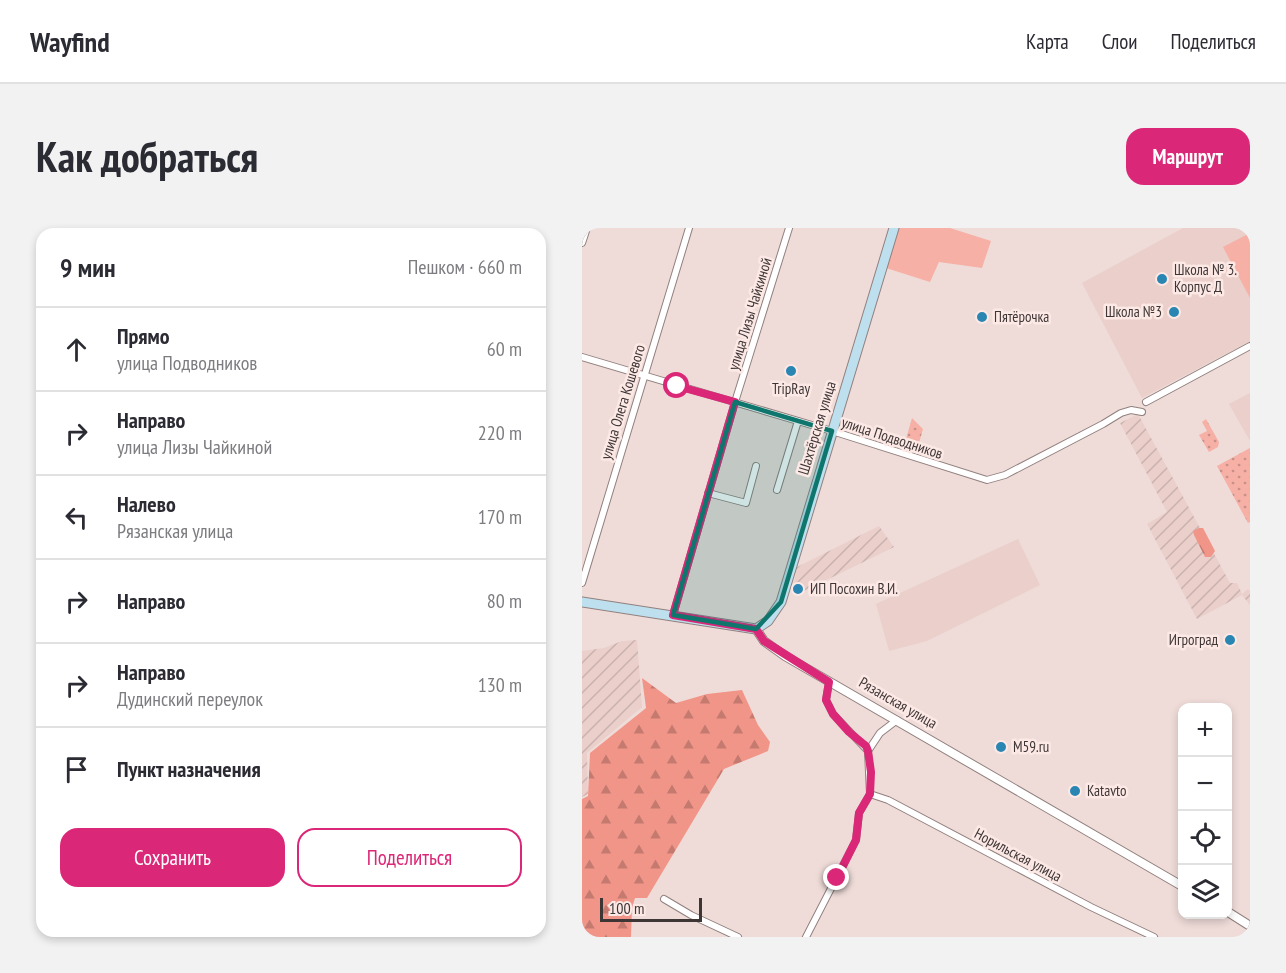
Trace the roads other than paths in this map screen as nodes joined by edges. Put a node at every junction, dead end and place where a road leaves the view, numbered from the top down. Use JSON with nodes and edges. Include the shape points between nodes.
{"nodes":[{"id":1,"x":586,"y":228,"type":"edge"},
{"id":2,"x":689,"y":228,"type":"edge"},
{"id":3,"x":789,"y":228,"type":"edge"},
{"id":4,"x":894,"y":228,"type":"edge"},
{"id":5,"x":582,"y":243,"type":"edge"},
{"id":6,"x":1250,"y":346,"type":"edge"},
{"id":7,"x":582,"y":357,"type":"edge"},
{"id":8,"x":644,"y":376,"type":"junction"},
{"id":9,"x":735,"y":402,"type":"junction"},
{"id":10,"x":1146,"y":402,"type":"dead end"},
{"id":11,"x":1142,"y":412,"type":"dead end"},
{"id":12,"x":798,"y":421,"type":"junction"},
{"id":13,"x":832,"y":431,"type":"junction"},
{"id":14,"x":756,"y":466,"type":"dead end"},
{"id":15,"x":777,"y":490,"type":"dead end"},
{"id":16,"x":708,"y":493,"type":"junction"},
{"id":17,"x":582,"y":583,"type":"edge"},
{"id":18,"x":582,"y":602,"type":"edge"},
{"id":19,"x":673,"y":615,"type":"junction"},
{"id":20,"x":756,"y":629,"type":"junction"},
{"id":21,"x":829,"y":682,"type":"junction"},
{"id":22,"x":897,"y":720,"type":"junction"},
{"id":23,"x":868,"y":751,"type":"junction"},
{"id":24,"x":870,"y":794,"type":"junction"},
{"id":25,"x":1178,"y":884,"type":"edge"},
{"id":26,"x":664,"y":899,"type":"dead end"},
{"id":27,"x":1232,"y":915,"type":"edge"},
{"id":28,"x":1250,"y":926,"type":"edge"},
{"id":29,"x":738,"y":937,"type":"edge"},
{"id":30,"x":806,"y":937,"type":"edge"},
{"id":31,"x":1154,"y":937,"type":"edge"}],
"edges":[{"from":1,"to":5,"type":"street"},
{"from":2,"to":8,"type":"street","name":"улица Олега Кошевого"},
{"from":3,"to":9,"type":"street","name":"улица Лизы Чайкиной"},
{"from":4,"to":13,"type":"main road","name":"Шахтёрская улица"},
{"from":6,"to":10,"type":"street"},
{"from":7,"to":8,"type":"street","name":"улица Подводников"},
{"from":8,"to":9,"type":"street","name":"улица Подводников"},
{"from":8,"to":17,"type":"street","name":"улица Олега Кошевого"},
{"from":9,"to":12,"type":"street","name":"улица Подводников"},
{"from":9,"to":16,"type":"street","name":"улица Лизы Чайкиной"},
{"from":11,"to":13,"type":"street","name":"улица Подводников","via":[[1121,413],[1005,475],[987,480]]},
{"from":12,"to":13,"type":"street","name":"улица Подводников"},
{"from":12,"to":15,"type":"street"},
{"from":13,"to":20,"type":"main road","name":"Шахтёрская улица","via":[[781,602],[768,621]]},
{"from":14,"to":16,"type":"street","via":[[746,503]]},
{"from":16,"to":19,"type":"street","name":"улица Лизы Чайкиной"},
{"from":18,"to":19,"type":"main road"},
{"from":19,"to":20,"type":"main road"},
{"from":20,"to":21,"type":"street","name":"Рязанская улица","via":[[764,641]]},
{"from":21,"to":22,"type":"street","name":"Рязанская улица"},
{"from":21,"to":23,"type":"street","via":[[826,700],[833,714]]},
{"from":22,"to":23,"type":"street","via":[[880,733]]},
{"from":22,"to":25,"type":"street","name":"Рязанская улица"},
{"from":23,"to":24,"type":"street"},
{"from":24,"to":30,"type":"street","via":[[859,813],[856,840]]},
{"from":24,"to":31,"type":"street","name":"Норильская улица"},
{"from":26,"to":29,"type":"street"},
{"from":27,"to":28,"type":"street"}]}
